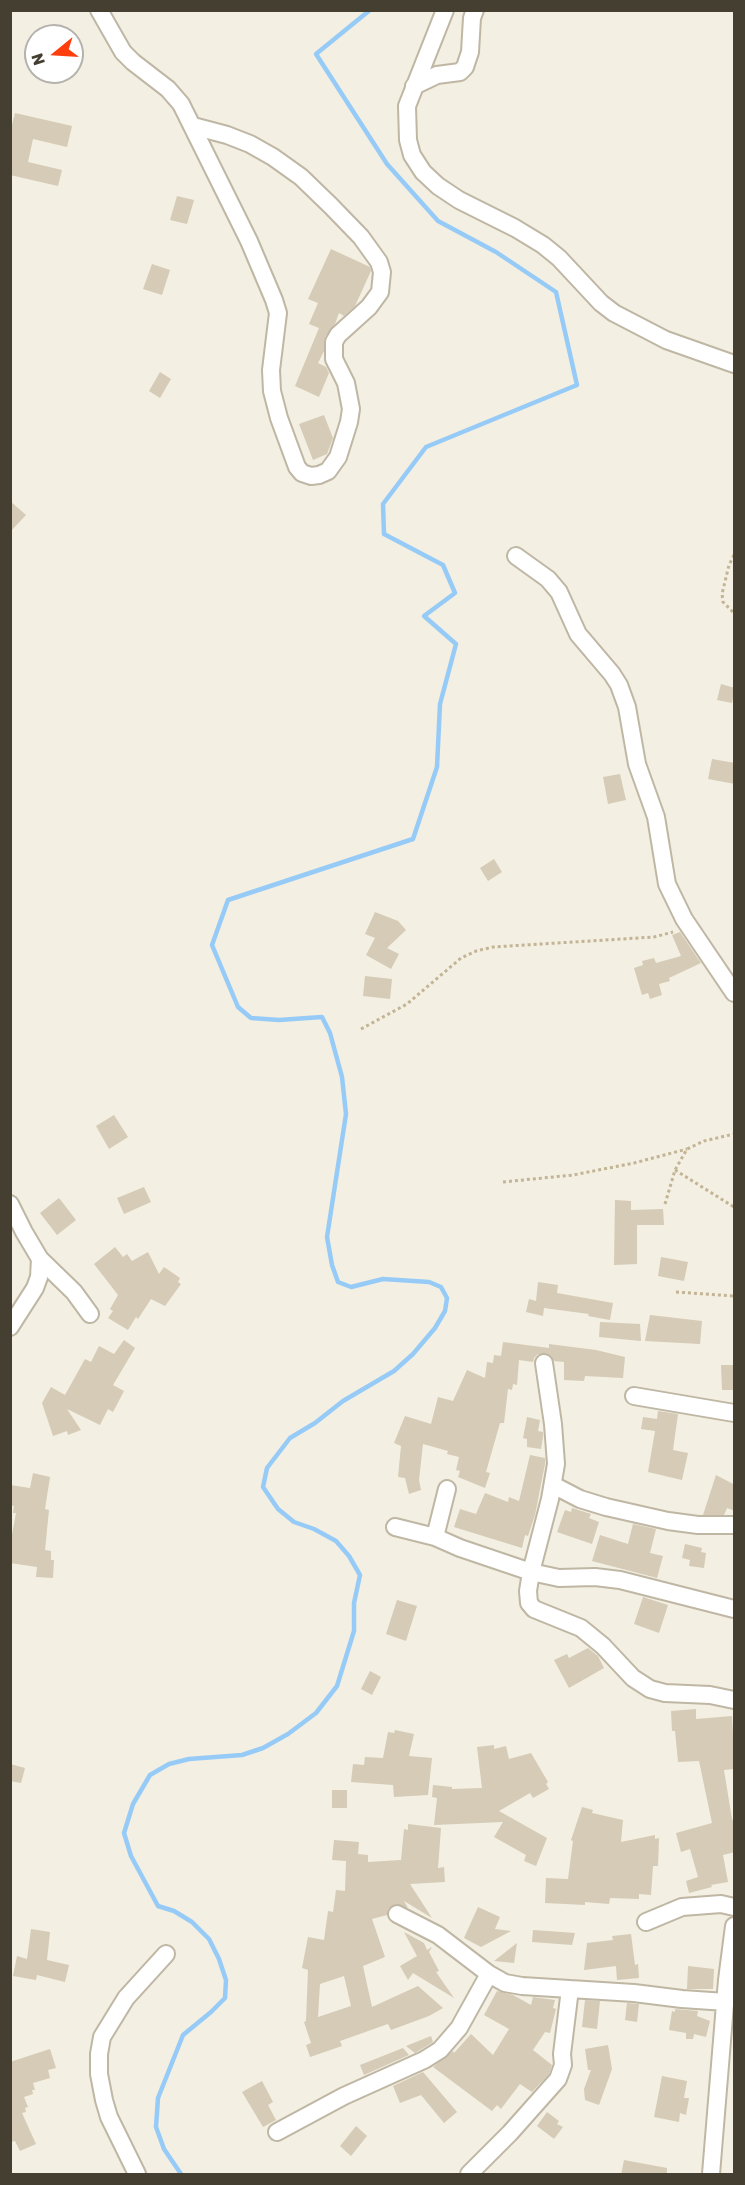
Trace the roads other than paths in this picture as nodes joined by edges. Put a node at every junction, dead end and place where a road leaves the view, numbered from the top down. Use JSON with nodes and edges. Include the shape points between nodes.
{"nodes":[{"id":1,"x":99,"y":10,"type":"edge"},
{"id":2,"x":445,"y":10,"type":"edge"},
{"id":3,"x":475,"y":10,"type":"edge"},
{"id":4,"x":414,"y":86,"type":"junction"},
{"id":5,"x":193,"y":126,"type":"junction"},
{"id":6,"x":735,"y":364,"type":"edge"},
{"id":7,"x":516,"y":556,"type":"dead end"},
{"id":8,"x":735,"y":993,"type":"edge"},
{"id":9,"x":10,"y":1204,"type":"edge"},
{"id":10,"x":40,"y":1259,"type":"junction"},
{"id":11,"x":90,"y":1314,"type":"dead end"},
{"id":12,"x":10,"y":1327,"type":"edge"},
{"id":13,"x":544,"y":1363,"type":"dead end"},
{"id":14,"x":634,"y":1396,"type":"dead end"},
{"id":15,"x":735,"y":1413,"type":"edge"},
{"id":16,"x":553,"y":1485,"type":"junction"},
{"id":17,"x":447,"y":1489,"type":"dead end"},
{"id":18,"x":735,"y":1525,"type":"edge"},
{"id":19,"x":395,"y":1527,"type":"dead end"},
{"id":20,"x":435,"y":1537,"type":"junction"},
{"id":21,"x":531,"y":1572,"type":"junction"},
{"id":22,"x":735,"y":1609,"type":"edge"},
{"id":23,"x":735,"y":1700,"type":"edge"},
{"id":24,"x":735,"y":1907,"type":"edge"},
{"id":25,"x":397,"y":1914,"type":"dead end"},
{"id":26,"x":646,"y":1922,"type":"dead end"},
{"id":27,"x":735,"y":1926,"type":"edge"},
{"id":28,"x":166,"y":1954,"type":"dead end"},
{"id":29,"x":489,"y":1974,"type":"junction"},
{"id":30,"x":570,"y":1989,"type":"junction"},
{"id":31,"x":726,"y":2002,"type":"junction"},
{"id":32,"x":278,"y":2132,"type":"dead end"},
{"id":33,"x":137,"y":2175,"type":"edge"},
{"id":34,"x":469,"y":2175,"type":"edge"},
{"id":35,"x":711,"y":2175,"type":"edge"}],
"edges":[{"from":1,"to":5,"type":"street","via":[[123,52],[175,96]]},
{"from":2,"to":4,"type":"street"},
{"from":3,"to":4,"type":"street","via":[[465,67]]},
{"from":4,"to":6,"type":"street","via":[[407,106],[408,140],[417,165],[438,186],[543,245],[614,313],[666,340]]},
{"from":5,"to":5,"type":"street","via":[[249,144],[301,177],[361,237],[379,262],[380,292],[334,342],[334,359],[346,383],[351,409],[338,457],[320,475],[302,473],[293,460],[272,391],[278,313],[249,241]]},
{"from":7,"to":8,"type":"street","via":[[559,592],[578,634],[612,674],[623,694],[637,764],[656,817],[667,884],[688,926]]},
{"from":9,"to":10,"type":"street"},
{"from":10,"to":11,"type":"street"},
{"from":10,"to":12,"type":"street","via":[[35,1288]]},
{"from":13,"to":16,"type":"street","via":[[554,1424]]},
{"from":14,"to":15,"type":"street"},
{"from":16,"to":18,"type":"street","via":[[580,1499],[614,1509],[698,1525]]},
{"from":16,"to":21,"type":"street"},
{"from":17,"to":20,"type":"street"},
{"from":19,"to":20,"type":"street"},
{"from":20,"to":21,"type":"street"},
{"from":21,"to":22,"type":"street","via":[[559,1578],[620,1580]]},
{"from":21,"to":23,"type":"street","via":[[528,1591],[534,1609],[581,1628],[633,1678],[650,1689]]},
{"from":24,"to":26,"type":"street","via":[[682,1907]]},
{"from":25,"to":29,"type":"street","via":[[438,1935]]},
{"from":27,"to":31,"type":"street"},
{"from":28,"to":33,"type":"street","via":[[126,1998],[102,2037],[99,2054],[99,2074],[109,2117]]},
{"from":29,"to":30,"type":"street","via":[[505,1983]]},
{"from":29,"to":32,"type":"street","via":[[459,2028],[440,2050]]},
{"from":30,"to":31,"type":"street"},
{"from":30,"to":34,"type":"street","via":[[563,2065],[558,2079]]},
{"from":31,"to":35,"type":"street"}]}
